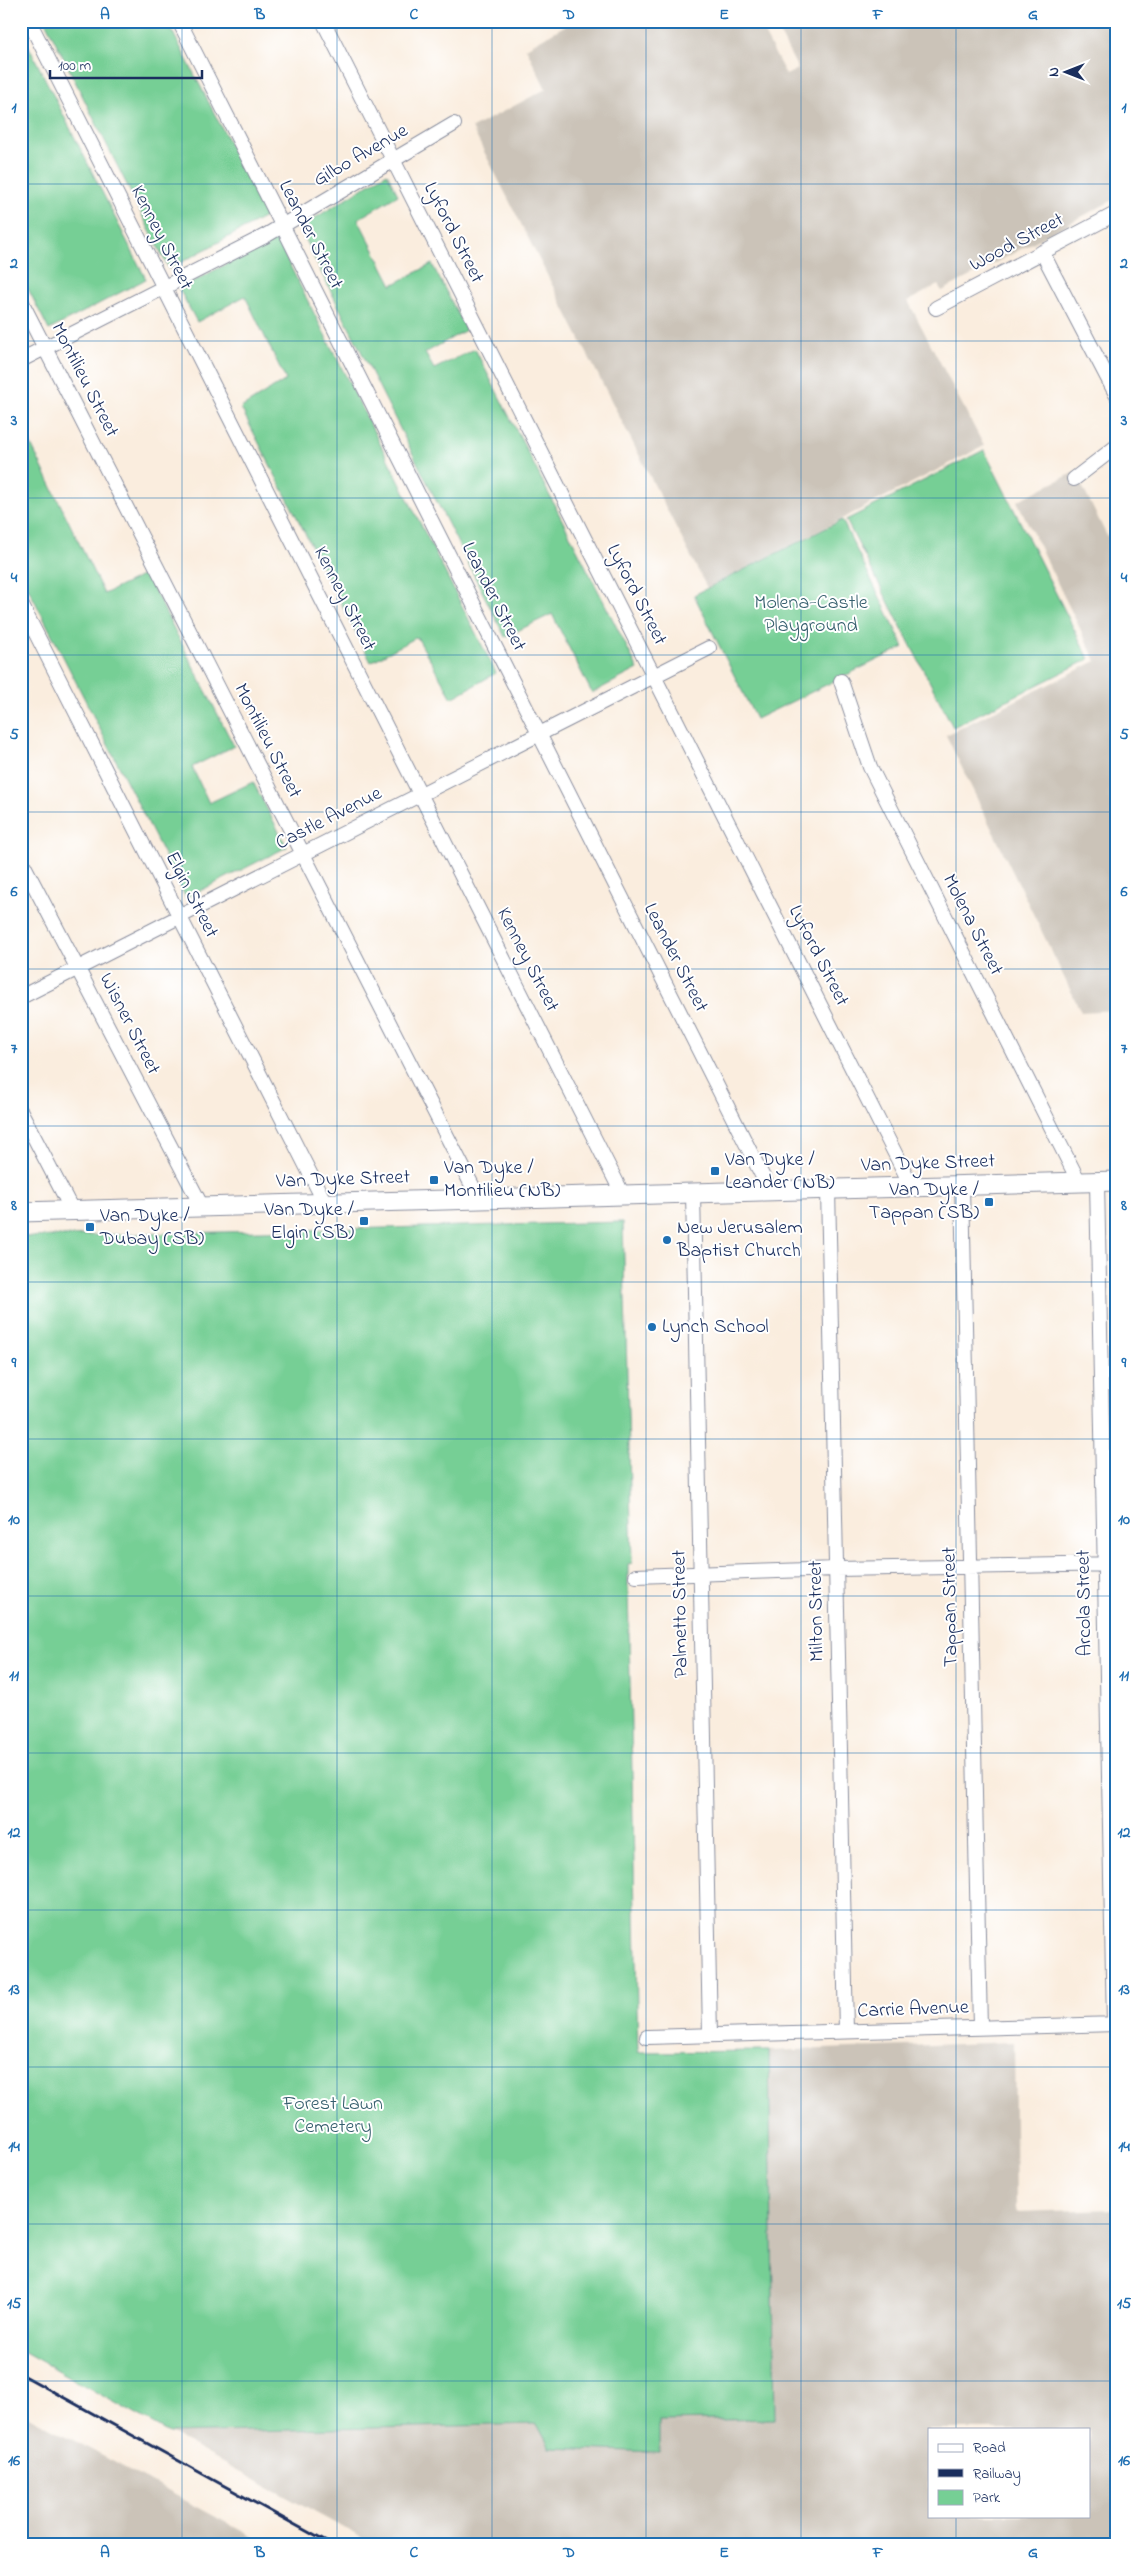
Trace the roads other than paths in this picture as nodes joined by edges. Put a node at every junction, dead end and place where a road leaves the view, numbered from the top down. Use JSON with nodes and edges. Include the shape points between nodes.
{"nodes":[{"id":1,"x":30,"y":21,"type":"edge"},
{"id":2,"x":179,"y":21,"type":"edge"},
{"id":3,"x":323,"y":21,"type":"edge"},
{"id":4,"x":454,"y":124,"type":"dead end"},
{"id":5,"x":393,"y":160,"type":"junction"},
{"id":6,"x":1117,"y":213,"type":"edge"},
{"id":7,"x":282,"y":226,"type":"junction"},
{"id":8,"x":1042,"y":252,"type":"junction"},
{"id":9,"x":164,"y":287,"type":"junction"},
{"id":10,"x":21,"y":301,"type":"edge"},
{"id":11,"x":936,"y":308,"type":"dead end"},
{"id":12,"x":45,"y":348,"type":"junction"},
{"id":13,"x":21,"y":360,"type":"edge"},
{"id":14,"x":1117,"y":396,"type":"edge"},
{"id":15,"x":1117,"y":446,"type":"edge"},
{"id":16,"x":1074,"y":478,"type":"dead end"},
{"id":17,"x":21,"y":604,"type":"edge"},
{"id":18,"x":709,"y":648,"type":"dead end"},
{"id":19,"x":655,"y":677,"type":"junction"},
{"id":20,"x":840,"y":681,"type":"dead end"},
{"id":21,"x":540,"y":735,"type":"junction"},
{"id":22,"x":420,"y":795,"type":"junction"},
{"id":23,"x":303,"y":855,"type":"junction"},
{"id":24,"x":21,"y":860,"type":"edge"},
{"id":25,"x":180,"y":917,"type":"junction"},
{"id":26,"x":78,"y":968,"type":"junction"},
{"id":27,"x":21,"y":997,"type":"edge"},
{"id":28,"x":21,"y":1112,"type":"edge"},
{"id":29,"x":1117,"y":1181,"type":"edge"},
{"id":30,"x":1088,"y":1182,"type":"junction"},
{"id":31,"x":962,"y":1185,"type":"junction"},
{"id":32,"x":912,"y":1187,"type":"junction"},
{"id":33,"x":828,"y":1189,"type":"junction"},
{"id":34,"x":770,"y":1190,"type":"junction"},
{"id":35,"x":693,"y":1193,"type":"junction"},
{"id":36,"x":623,"y":1195,"type":"junction"},
{"id":37,"x":479,"y":1199,"type":"junction"},
{"id":38,"x":325,"y":1203,"type":"junction"},
{"id":39,"x":202,"y":1207,"type":"junction"},
{"id":40,"x":72,"y":1210,"type":"junction"},
{"id":41,"x":21,"y":1212,"type":"edge"},
{"id":42,"x":1111,"y":1564,"type":"edge"},
{"id":43,"x":970,"y":1567,"type":"junction"},
{"id":44,"x":836,"y":1569,"type":"junction"},
{"id":45,"x":700,"y":1574,"type":"junction"},
{"id":46,"x":636,"y":1576,"type":"dead end"},
{"id":47,"x":1115,"y":2024,"type":"edge"},
{"id":48,"x":980,"y":2028,"type":"junction"},
{"id":49,"x":846,"y":2031,"type":"junction"},
{"id":50,"x":710,"y":2035,"type":"junction"},
{"id":51,"x":647,"y":2037,"type":"dead end"}],
"edges":[{"from":1,"to":9,"type":"street","name":"Kenney Street"},
{"from":2,"to":7,"type":"street","name":"Leander Street"},
{"from":3,"to":5,"type":"street","name":"Lyford Street"},
{"from":4,"to":5,"type":"street","name":"Gilbo Avenue"},
{"from":5,"to":7,"type":"street","name":"Gilbo Avenue"},
{"from":5,"to":19,"type":"street","name":"Lyford Street"},
{"from":6,"to":8,"type":"street","name":"Wood Street"},
{"from":7,"to":9,"type":"street","name":"Gilbo Avenue"},
{"from":7,"to":21,"type":"street","name":"Leander Street"},
{"from":8,"to":11,"type":"street","name":"Wood Street"},
{"from":8,"to":14,"type":"street"},
{"from":9,"to":12,"type":"street","name":"Gilbo Avenue"},
{"from":9,"to":22,"type":"street","name":"Kenney Street"},
{"from":10,"to":12,"type":"street","name":"Montilieu Street"},
{"from":12,"to":13,"type":"street","name":"Gilbo Avenue"},
{"from":12,"to":23,"type":"street","name":"Montilieu Street"},
{"from":15,"to":16,"type":"street"},
{"from":17,"to":25,"type":"street","name":"Elgin Street"},
{"from":18,"to":19,"type":"street","name":"Castle Avenue"},
{"from":19,"to":21,"type":"street","name":"Castle Avenue"},
{"from":19,"to":32,"type":"street","name":"Lyford Street"},
{"from":20,"to":30,"type":"street","name":"Molena Street","via":[[870,768]]},
{"from":21,"to":22,"type":"street","name":"Castle Avenue"},
{"from":21,"to":34,"type":"street","name":"Leander Street"},
{"from":22,"to":23,"type":"street","name":"Castle Avenue"},
{"from":22,"to":36,"type":"street","name":"Kenney Street"},
{"from":23,"to":25,"type":"street","name":"Castle Avenue"},
{"from":23,"to":37,"type":"street","name":"Montilieu Street"},
{"from":24,"to":26,"type":"street","name":"Wisner Street"},
{"from":25,"to":26,"type":"street","name":"Castle Avenue"},
{"from":25,"to":38,"type":"street","name":"Elgin Street"},
{"from":26,"to":27,"type":"street","name":"Castle Avenue"},
{"from":26,"to":39,"type":"street","name":"Wisner Street"},
{"from":28,"to":40,"type":"street"},
{"from":29,"to":30,"type":"main road","name":"Van Dyke Street"},
{"from":30,"to":31,"type":"main road","name":"Van Dyke Street"},
{"from":30,"to":42,"type":"street","name":"Arcola Street"},
{"from":31,"to":32,"type":"main road","name":"Van Dyke Street"},
{"from":31,"to":43,"type":"street","name":"Tappan Street"},
{"from":32,"to":33,"type":"main road","name":"Van Dyke Street"},
{"from":33,"to":34,"type":"main road","name":"Van Dyke Street"},
{"from":33,"to":44,"type":"street","name":"Milton Street"},
{"from":34,"to":35,"type":"main road","name":"Van Dyke Street"},
{"from":35,"to":36,"type":"main road","name":"Van Dyke Street"},
{"from":35,"to":45,"type":"street","name":"Palmetto Street"},
{"from":36,"to":37,"type":"main road","name":"Van Dyke Street"},
{"from":37,"to":38,"type":"main road","name":"Van Dyke Street"},
{"from":38,"to":39,"type":"main road","name":"Van Dyke Street"},
{"from":39,"to":40,"type":"main road","name":"Van Dyke Street"},
{"from":40,"to":41,"type":"main road","name":"Van Dyke Street"},
{"from":42,"to":43,"type":"street"},
{"from":42,"to":47,"type":"street","name":"Arcola Street"},
{"from":43,"to":44,"type":"street"},
{"from":43,"to":48,"type":"street","name":"Tappan Street"},
{"from":44,"to":45,"type":"street"},
{"from":44,"to":49,"type":"street","name":"Milton Street"},
{"from":45,"to":46,"type":"street"},
{"from":45,"to":50,"type":"street","name":"Palmetto Street"},
{"from":47,"to":48,"type":"street","name":"Carrie Avenue"},
{"from":48,"to":49,"type":"street","name":"Carrie Avenue"},
{"from":49,"to":50,"type":"street","name":"Carrie Avenue"},
{"from":50,"to":51,"type":"street","name":"Carrie Avenue"}]}
